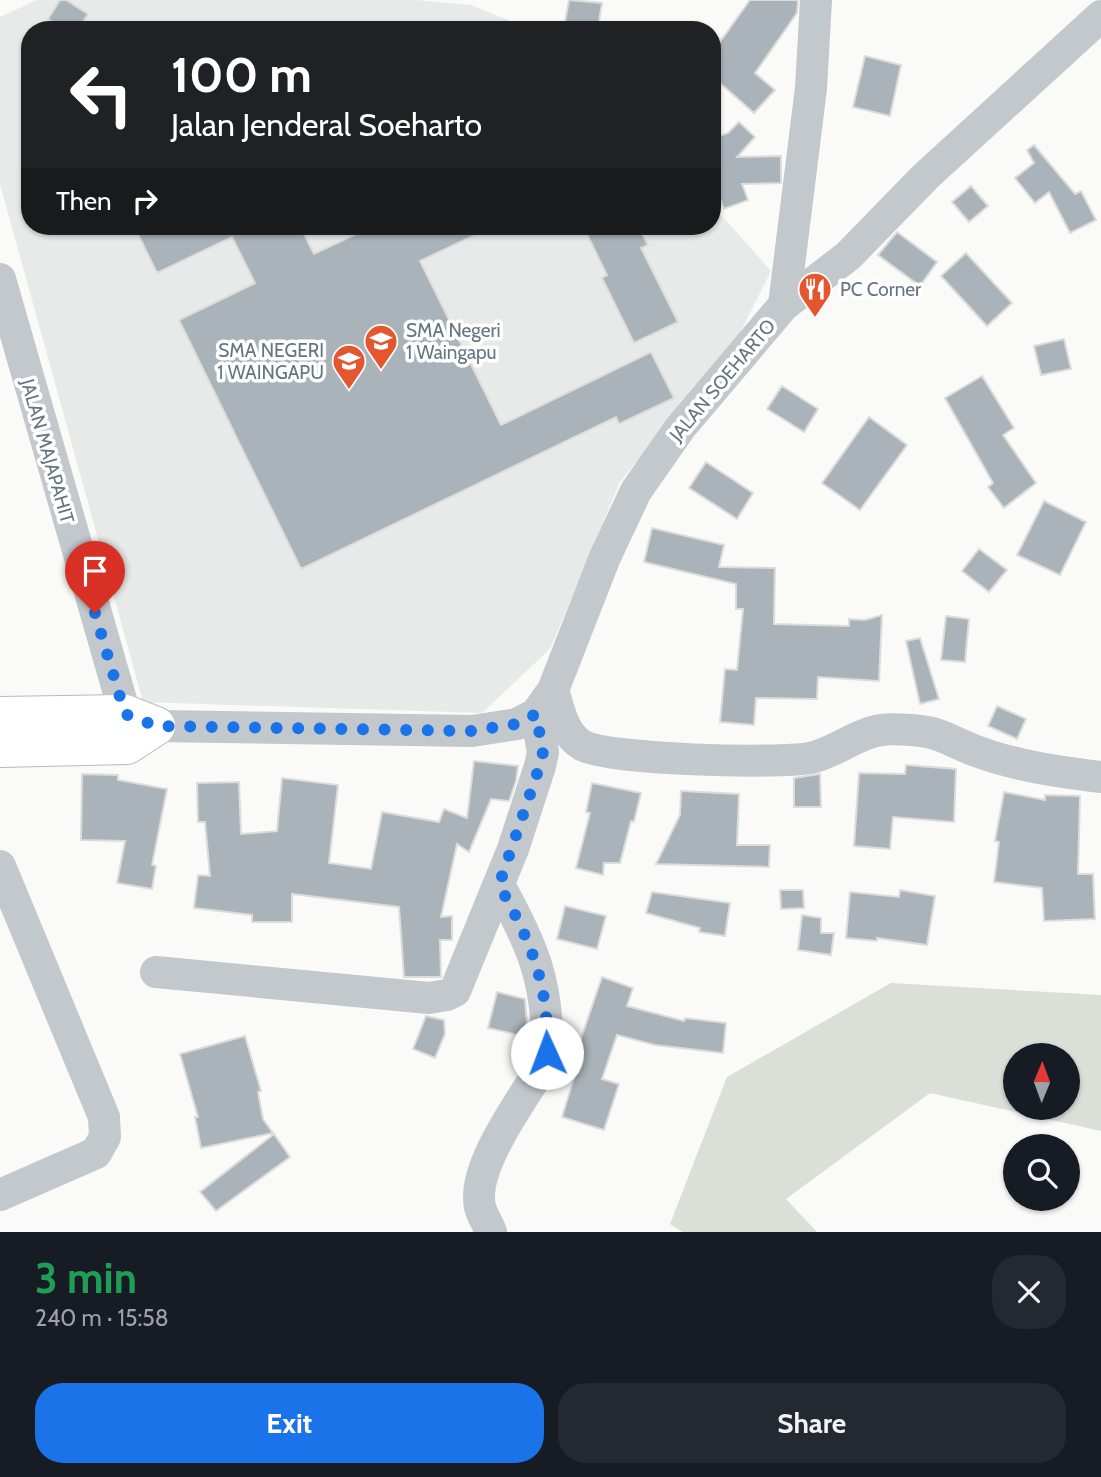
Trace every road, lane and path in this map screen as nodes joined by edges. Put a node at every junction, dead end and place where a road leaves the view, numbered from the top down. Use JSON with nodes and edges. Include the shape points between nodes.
{"nodes":[{"id":1,"x":816,"y":0,"type":"edge"},
{"id":2,"x":1101,"y":16,"type":"edge"},
{"id":3,"x":0,"y":279,"type":"edge"},
{"id":4,"x":784,"y":305,"type":"junction"},
{"id":5,"x":545,"y":702,"type":"junction"},
{"id":6,"x":0,"y":716,"type":"edge"},
{"id":7,"x":136,"y":728,"type":"junction"},
{"id":8,"x":0,"y":748,"type":"edge"},
{"id":9,"x":1101,"y":777,"type":"edge"},
{"id":10,"x":0,"y":866,"type":"edge"},
{"id":11,"x":499,"y":885,"type":"junction"},
{"id":12,"x":12,"y":936,"type":"edge"},
{"id":13,"x":156,"y":972,"type":"dead end"},
{"id":14,"x":0,"y":1195,"type":"edge"},
{"id":15,"x":491,"y":1232,"type":"edge"}],
"edges":[{"from":1,"to":4,"type":"street","name":"JALAN SOEHARTO","via":[[811,88]]},
{"from":2,"to":4,"type":"street","via":[[926,176],[848,256]]},
{"from":3,"to":7,"type":"street","name":"JALAN MAJAPAHIT"},
{"from":4,"to":5,"type":"street","name":"JALAN SOEHARTO","via":[[680,428],[636,491]]},
{"from":5,"to":7,"type":"street","via":[[517,724],[472,731]]},
{"from":5,"to":9,"type":"street","via":[[582,746],[608,752],[788,760],[823,754],[876,731],[916,730],[939,733],[1005,760]]},
{"from":5,"to":11,"type":"street","via":[[540,765]]},
{"from":6,"to":7,"type":"main road"},
{"from":7,"to":8,"type":"main road"},
{"from":10,"to":12,"type":"street"},
{"from":11,"to":13,"type":"street","via":[[460,983],[455,991],[438,998]]},
{"from":11,"to":15,"type":"street","via":[[540,972],[547,1053],[481,1173],[480,1207]]},
{"from":12,"to":14,"type":"street","via":[[104,1117],[105,1137],[96,1153]]}]}
